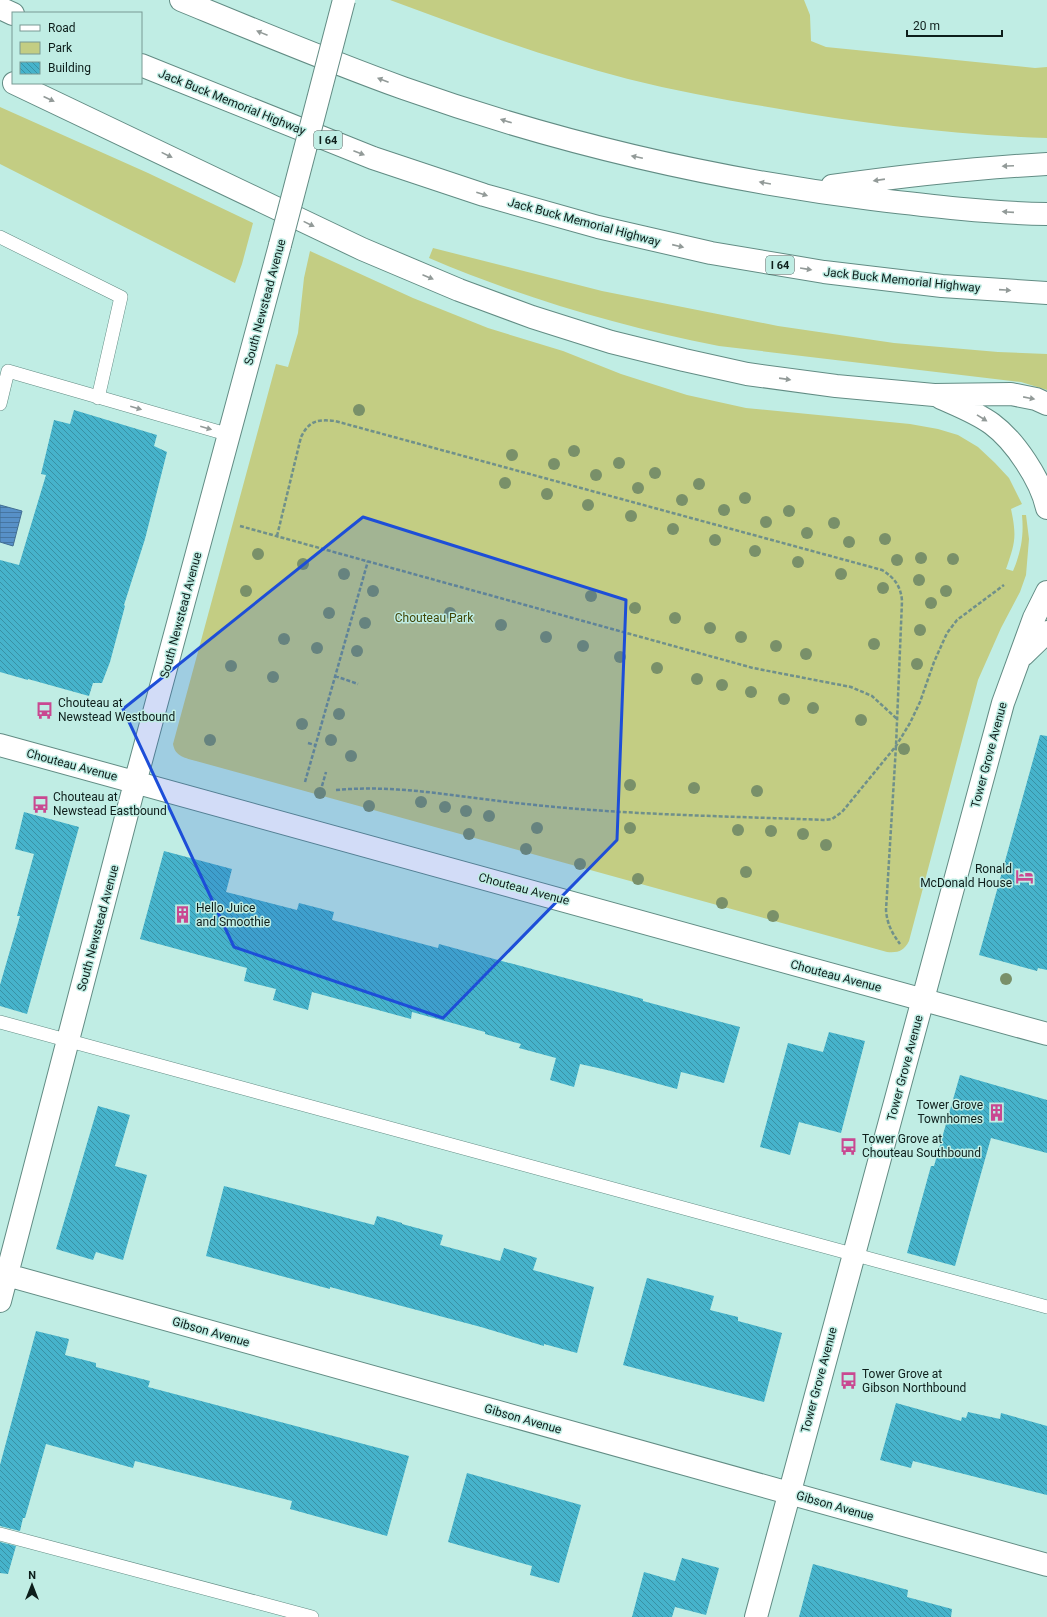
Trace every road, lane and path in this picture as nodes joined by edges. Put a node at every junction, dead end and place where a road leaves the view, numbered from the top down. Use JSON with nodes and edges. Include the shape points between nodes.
{"nodes":[{"id":1,"x":181,"y":0,"type":"edge"},
{"id":2,"x":344,"y":0,"type":"edge"},
{"id":3,"x":0,"y":8,"type":"edge"},
{"id":4,"x":12,"y":14,"type":"edge"},
{"id":5,"x":142,"y":66,"type":"edge"},
{"id":6,"x":0,"y":76,"type":"edge"},
{"id":7,"x":12,"y":82,"type":"edge"},
{"id":8,"x":15,"y":84,"type":"edge"},
{"id":9,"x":1047,"y":164,"type":"edge"},
{"id":10,"x":803,"y":190,"type":"junction"},
{"id":11,"x":1047,"y":214,"type":"edge"},
{"id":12,"x":0,"y":237,"type":"edge"},
{"id":13,"x":1047,"y":293,"type":"edge"},
{"id":14,"x":4,"y":370,"type":"edge"},
{"id":15,"x":934,"y":395,"type":"junction"},
{"id":16,"x":98,"y":398,"type":"junction"},
{"id":17,"x":0,"y":404,"type":"edge"},
{"id":18,"x":1047,"y":404,"type":"edge"},
{"id":19,"x":230,"y":434,"type":"junction"},
{"id":20,"x":1047,"y":508,"type":"edge"},
{"id":21,"x":240,"y":526,"type":"dead end"},
{"id":22,"x":277,"y":536,"type":"junction"},
{"id":23,"x":368,"y":561,"type":"junction"},
{"id":24,"x":1004,"y":585,"type":"dead end"},
{"id":25,"x":1047,"y":592,"type":"edge"},
{"id":26,"x":1047,"y":632,"type":"edge"},
{"id":27,"x":1020,"y":659,"type":"junction"},
{"id":28,"x":334,"y":676,"type":"junction"},
{"id":29,"x":358,"y":684,"type":"dead end"},
{"id":30,"x":896,"y":718,"type":"junction"},
{"id":31,"x":308,"y":743,"type":"dead end"},
{"id":32,"x":0,"y":745,"type":"edge"},
{"id":33,"x":315,"y":745,"type":"junction"},
{"id":34,"x":896,"y":746,"type":"junction"},
{"id":35,"x":326,"y":772,"type":"dead end"},
{"id":36,"x":305,"y":782,"type":"dead end"},
{"id":37,"x":136,"y":783,"type":"junction"},
{"id":38,"x":322,"y":786,"type":"dead end"},
{"id":39,"x":336,"y":790,"type":"dead end"},
{"id":40,"x":900,"y":944,"type":"dead end"},
{"id":41,"x":923,"y":1000,"type":"junction"},
{"id":42,"x":0,"y":1022,"type":"edge"},
{"id":43,"x":1047,"y":1034,"type":"edge"},
{"id":44,"x":68,"y":1041,"type":"junction"},
{"id":45,"x":854,"y":1255,"type":"junction"},
{"id":46,"x":4,"y":1274,"type":"edge"},
{"id":47,"x":0,"y":1301,"type":"edge"},
{"id":48,"x":1047,"y":1307,"type":"edge"},
{"id":49,"x":788,"y":1493,"type":"junction"},
{"id":50,"x":0,"y":1534,"type":"edge"},
{"id":51,"x":1047,"y":1565,"type":"edge"},
{"id":52,"x":312,"y":1617,"type":"edge"},
{"id":53,"x":756,"y":1617,"type":"edge"}],
"edges":[{"from":10,"to":1,"type":"main road","one_way":true,"via":[[626,155],[514,124],[389,82]]},
{"from":2,"to":19,"type":"main road","name":"South Newstead Avenue","bridge":true},
{"from":3,"to":4,"type":"main road"},
{"from":5,"to":13,"type":"main road","name":"Jack Buck Memorial Highway","number":"I 64","one_way":true,"via":[[373,158],[484,195],[598,227],[711,253],[824,272],[942,286]]},
{"from":6,"to":7,"type":"main road"},
{"from":8,"to":15,"type":"main road","one_way":true,"via":[[362,249],[459,290],[532,317],[611,342],[747,374]]},
{"from":9,"to":10,"type":"main road","one_way":true,"via":[[901,176]]},
{"from":11,"to":10,"type":"main road","one_way":true,"via":[[916,205]]},
{"from":12,"to":16,"type":"lane","via":[[121,297]]},
{"from":14,"to":16,"type":"lane"},
{"from":14,"to":17,"type":"lane"},
{"from":15,"to":18,"type":"main road","one_way":true,"via":[[1011,394]]},
{"from":15,"to":20,"type":"main road","one_way":true,"via":[[969,410],[993,425],[1013,444],[1030,469]]},
{"from":16,"to":19,"type":"lane","one_way":true},
{"from":19,"to":37,"type":"main road","name":"South Newstead Avenue"},
{"from":21,"to":22,"type":"path"},
{"from":22,"to":23,"type":"path"},
{"from":22,"to":30,"type":"path","via":[[301,437],[306,428],[314,422],[324,420],[882,570],[898,585],[902,601]]},
{"from":23,"to":28,"type":"path"},
{"from":23,"to":30,"type":"path","via":[[754,668],[851,687],[872,696]]},
{"from":24,"to":34,"type":"path","via":[[957,620],[947,633],[920,702]]},
{"from":25,"to":27,"type":"main road","name":"Tower Grove Avenue","via":[[1034,618]]},
{"from":26,"to":27,"type":"main road","name":"Tower Grove Avenue"},
{"from":27,"to":41,"type":"main road","name":"Tower Grove Avenue","via":[[1003,703]]},
{"from":28,"to":29,"type":"path"},
{"from":28,"to":33,"type":"path"},
{"from":30,"to":34,"type":"path"},
{"from":31,"to":33,"type":"path"},
{"from":32,"to":37,"type":"main road","name":"Chouteau Avenue"},
{"from":33,"to":36,"type":"path"},
{"from":34,"to":39,"type":"path","via":[[842,812],[832,819],[824,820],[620,812],[418,791],[375,788]]},
{"from":34,"to":40,"type":"path","via":[[886,920]]},
{"from":35,"to":38,"type":"path"},
{"from":37,"to":41,"type":"main road","name":"Chouteau Avenue"},
{"from":37,"to":44,"type":"main road","name":"South Newstead Avenue"},
{"from":41,"to":43,"type":"main road","name":"Chouteau Avenue"},
{"from":41,"to":45,"type":"main road","name":"Tower Grove Avenue"},
{"from":42,"to":44,"type":"lane"},
{"from":44,"to":45,"type":"lane"},
{"from":44,"to":46,"type":"main road","name":"South Newstead Avenue"},
{"from":45,"to":48,"type":"lane"},
{"from":45,"to":49,"type":"main road","name":"Tower Grove Avenue"},
{"from":46,"to":47,"type":"main road","name":"South Newstead Avenue"},
{"from":46,"to":49,"type":"main road","name":"Gibson Avenue"},
{"from":49,"to":51,"type":"main road","name":"Gibson Avenue"},
{"from":49,"to":53,"type":"main road","name":"Tower Grove Avenue"},
{"from":50,"to":52,"type":"lane"}]}
